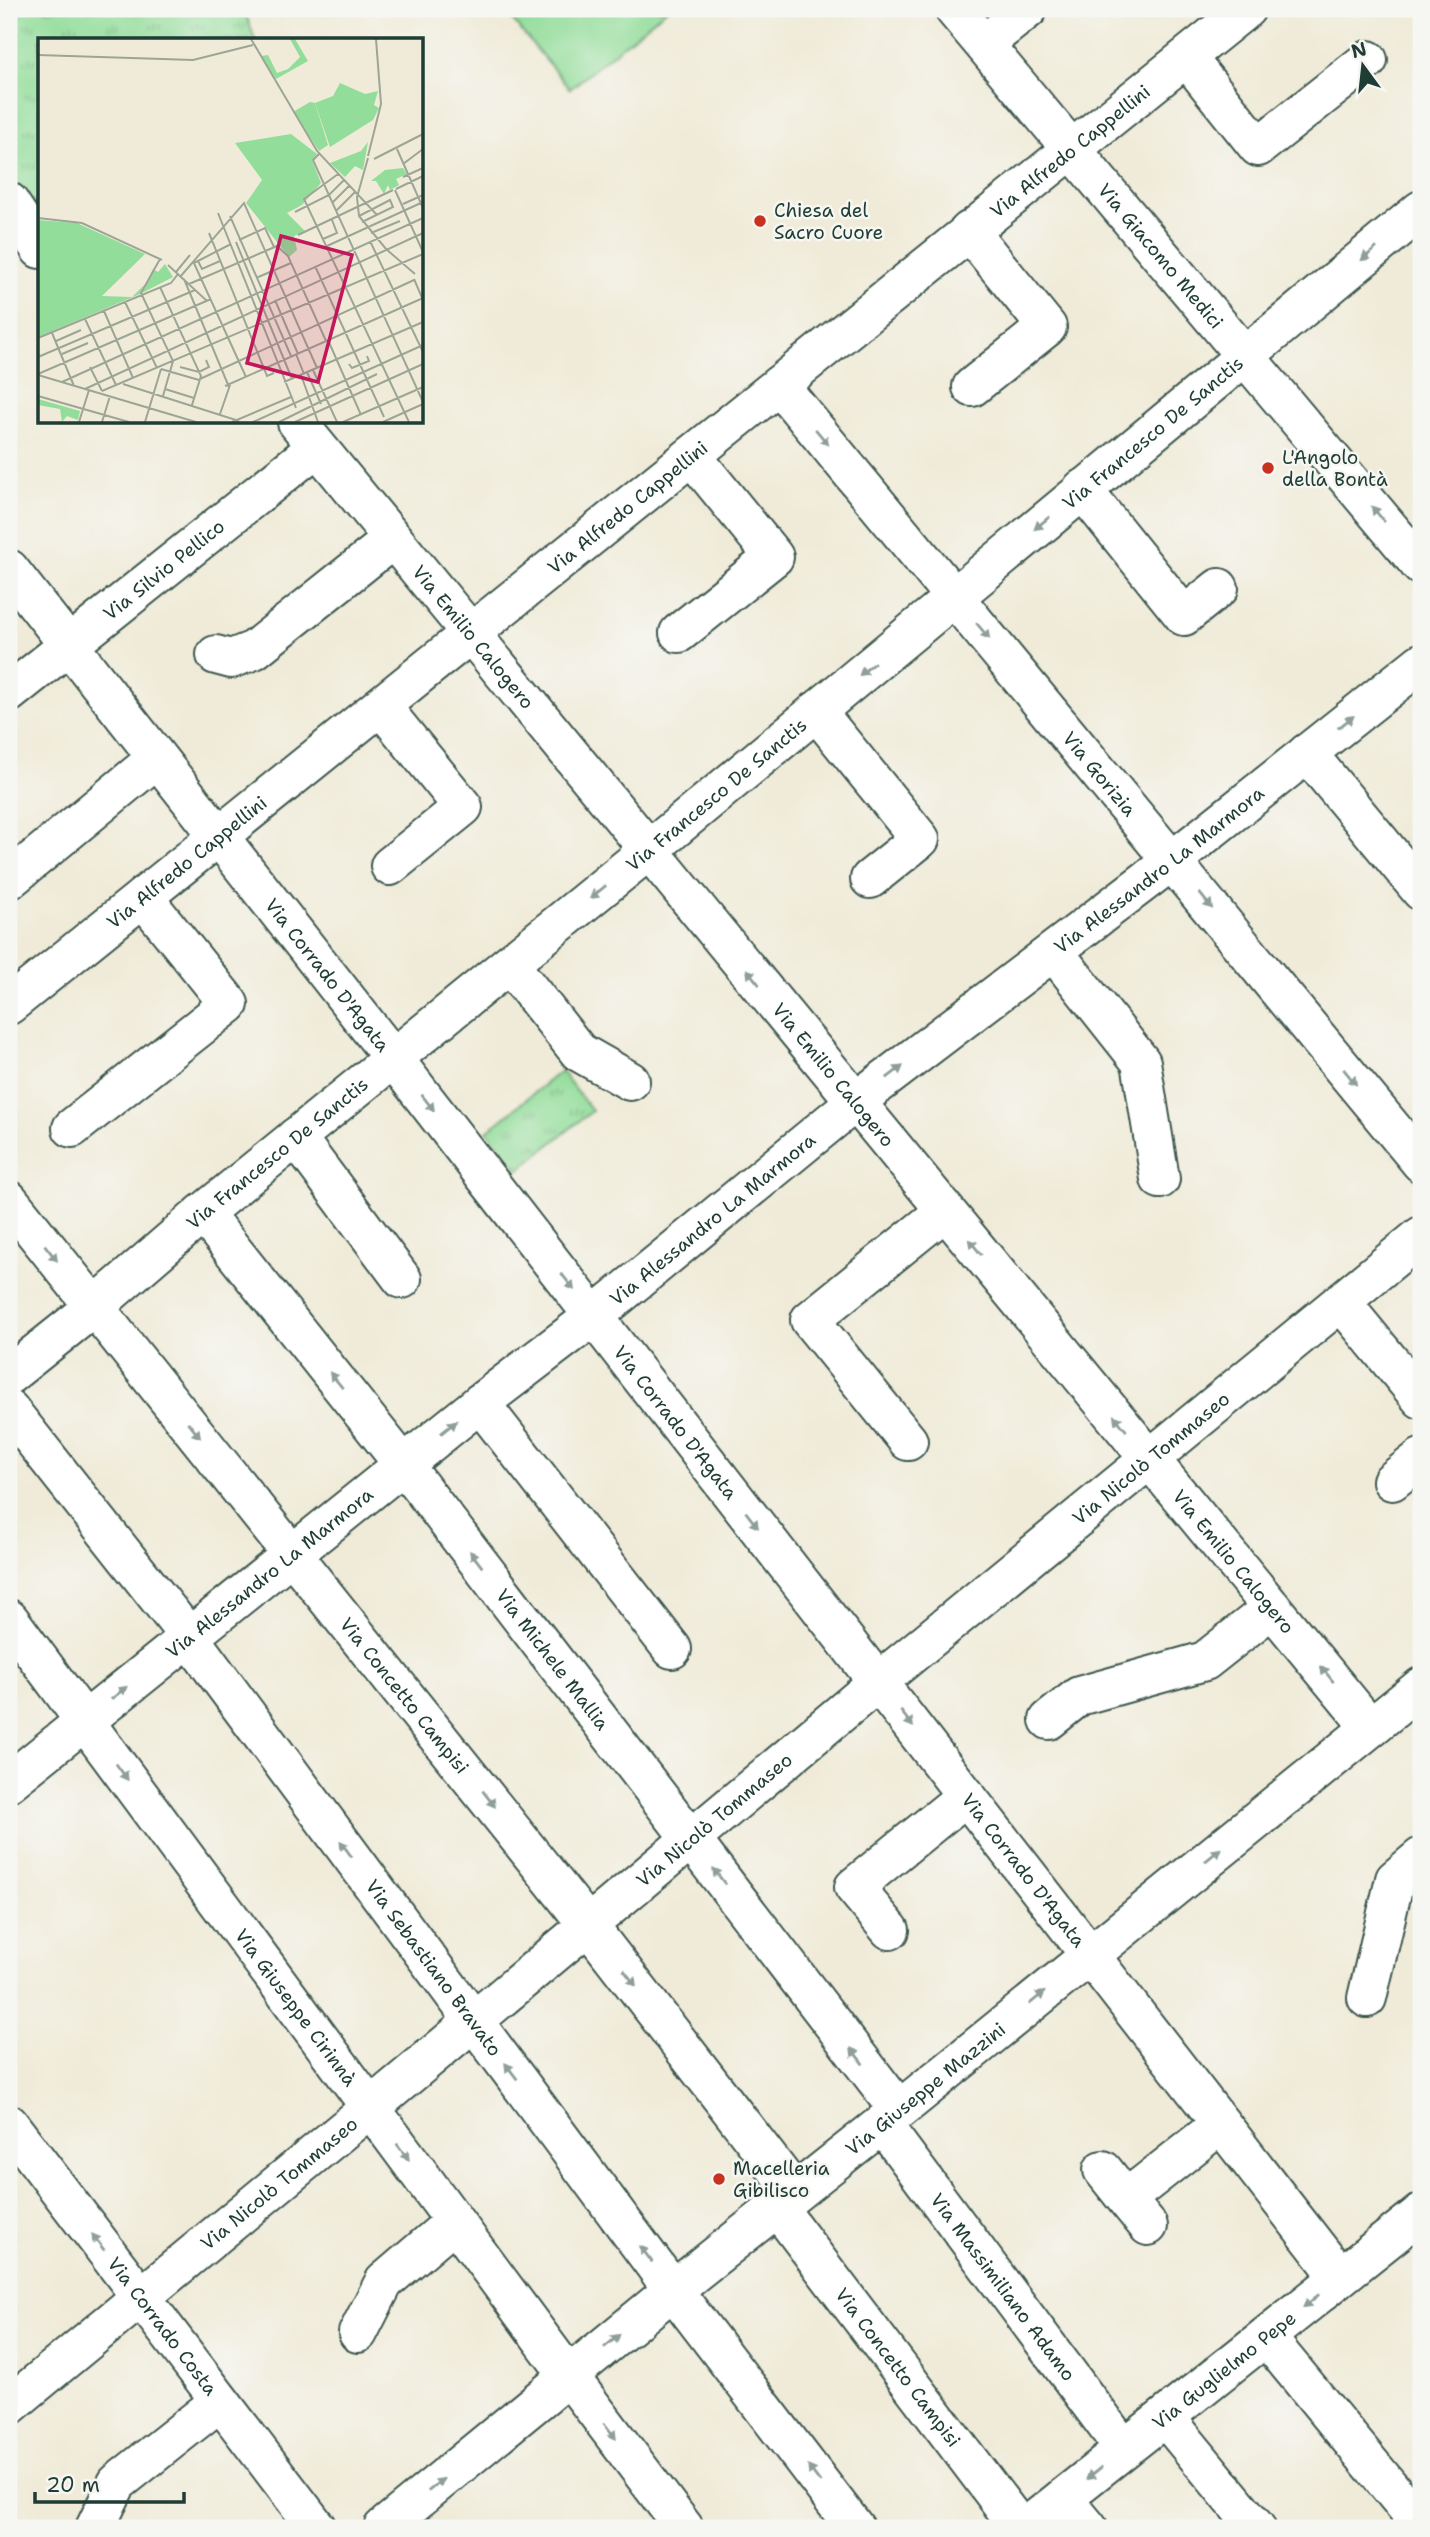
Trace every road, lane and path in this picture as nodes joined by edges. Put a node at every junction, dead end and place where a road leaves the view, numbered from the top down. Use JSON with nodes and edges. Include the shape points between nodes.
{"nodes":[{"id":1,"x":954,"y":9,"type":"edge"},
{"id":2,"x":1028,"y":9,"type":"edge"},
{"id":3,"x":1246,"y":9,"type":"edge"},
{"id":4,"x":984,"y":44,"type":"junction"},
{"id":5,"x":1187,"y":58,"type":"junction"},
{"id":6,"x":1368,"y":60,"type":"dead end"},
{"id":7,"x":1072,"y":148,"type":"junction"},
{"id":8,"x":9,"y":202,"type":"edge"},
{"id":9,"x":1421,"y":210,"type":"edge"},
{"id":10,"x":969,"y":231,"type":"junction"},
{"id":11,"x":38,"y":245,"type":"edge"},
{"id":12,"x":1247,"y":356,"type":"junction"},
{"id":13,"x":779,"y":385,"type":"junction"},
{"id":14,"x":972,"y":387,"type":"dead end"},
{"id":15,"x":307,"y":434,"type":"edge"},
{"id":16,"x":692,"y":456,"type":"junction"},
{"id":17,"x":1082,"y":489,"type":"junction"},
{"id":18,"x":393,"y":539,"type":"junction"},
{"id":19,"x":1421,"y":566,"type":"edge"},
{"id":20,"x":9,"y":569,"type":"edge"},
{"id":21,"x":1219,"y":588,"type":"dead end"},
{"id":22,"x":954,"y":596,"type":"junction"},
{"id":23,"x":679,"y":633,"type":"dead end"},
{"id":24,"x":471,"y":634,"type":"junction"},
{"id":25,"x":68,"y":644,"type":"junction"},
{"id":26,"x":216,"y":655,"type":"dead end"},
{"id":27,"x":1421,"y":663,"type":"edge"},
{"id":28,"x":9,"y":693,"type":"edge"},
{"id":29,"x":381,"y":706,"type":"junction"},
{"id":30,"x":816,"y":711,"type":"junction"},
{"id":31,"x":1307,"y":753,"type":"junction"},
{"id":32,"x":157,"y":758,"type":"junction"},
{"id":33,"x":219,"y":837,"type":"junction"},
{"id":34,"x":649,"y":850,"type":"junction"},
{"id":35,"x":1173,"y":860,"type":"junction"},
{"id":36,"x":390,"y":866,"type":"dead end"},
{"id":37,"x":870,"y":879,"type":"dead end"},
{"id":38,"x":9,"y":880,"type":"edge"},
{"id":39,"x":1421,"y":891,"type":"edge"},
{"id":40,"x":143,"y":897,"type":"junction"},
{"id":41,"x":1054,"y":952,"type":"junction"},
{"id":42,"x":510,"y":965,"type":"junction"},
{"id":43,"x":9,"y":1005,"type":"edge"},
{"id":44,"x":393,"y":1058,"type":"junction"},
{"id":45,"x":631,"y":1081,"type":"dead end"},
{"id":46,"x":855,"y":1102,"type":"junction"},
{"id":47,"x":72,"y":1128,"type":"dead end"},
{"id":48,"x":296,"y":1137,"type":"junction"},
{"id":49,"x":1421,"y":1163,"type":"edge"},
{"id":50,"x":1160,"y":1179,"type":"dead end"},
{"id":51,"x":9,"y":1200,"type":"edge"},
{"id":52,"x":946,"y":1211,"type":"junction"},
{"id":53,"x":202,"y":1213,"type":"junction"},
{"id":54,"x":1421,"y":1236,"type":"edge"},
{"id":55,"x":402,"y":1279,"type":"dead end"},
{"id":56,"x":1342,"y":1303,"type":"junction"},
{"id":57,"x":94,"y":1307,"type":"junction"},
{"id":58,"x":594,"y":1317,"type":"junction"},
{"id":59,"x":9,"y":1375,"type":"edge"},
{"id":60,"x":1421,"y":1398,"type":"edge"},
{"id":61,"x":480,"y":1403,"type":"junction"},
{"id":62,"x":9,"y":1409,"type":"edge"},
{"id":63,"x":908,"y":1441,"type":"dead end"},
{"id":64,"x":1150,"y":1460,"type":"junction"},
{"id":65,"x":403,"y":1464,"type":"junction"},
{"id":66,"x":293,"y":1552,"type":"junction"},
{"id":67,"x":1272,"y":1608,"type":"junction"},
{"id":68,"x":9,"y":1619,"type":"edge"},
{"id":69,"x":189,"y":1637,"type":"junction"},
{"id":70,"x":672,"y":1649,"type":"dead end"},
{"id":71,"x":878,"y":1682,"type":"junction"},
{"id":72,"x":1415,"y":1703,"type":"edge"},
{"id":73,"x":1049,"y":1720,"type":"dead end"},
{"id":74,"x":84,"y":1721,"type":"junction"},
{"id":75,"x":1370,"y":1727,"type":"junction"},
{"id":76,"x":9,"y":1782,"type":"edge"},
{"id":77,"x":966,"y":1796,"type":"junction"},
{"id":78,"x":690,"y":1838,"type":"junction"},
{"id":79,"x":1421,"y":1857,"type":"edge"},
{"id":80,"x":588,"y":1925,"type":"junction"},
{"id":81,"x":890,"y":1930,"type":"dead end"},
{"id":82,"x":1090,"y":1955,"type":"junction"},
{"id":83,"x":1367,"y":1998,"type":"dead end"},
{"id":84,"x":474,"y":2021,"type":"junction"},
{"id":85,"x":370,"y":2108,"type":"junction"},
{"id":86,"x":890,"y":2118,"type":"junction"},
{"id":87,"x":1221,"y":2123,"type":"junction"},
{"id":88,"x":9,"y":2124,"type":"edge"},
{"id":89,"x":1126,"y":2198,"type":"dead end"},
{"id":90,"x":786,"y":2200,"type":"junction"},
{"id":91,"x":1421,"y":2213,"type":"edge"},
{"id":92,"x":454,"y":2222,"type":"junction"},
{"id":93,"x":1340,"y":2277,"type":"junction"},
{"id":94,"x":673,"y":2290,"type":"junction"},
{"id":95,"x":139,"y":2297,"type":"junction"},
{"id":96,"x":358,"y":2333,"type":"dead end"},
{"id":97,"x":1266,"y":2337,"type":"junction"},
{"id":98,"x":569,"y":2376,"type":"junction"},
{"id":99,"x":219,"y":2402,"type":"junction"},
{"id":100,"x":9,"y":2406,"type":"edge"},
{"id":101,"x":1165,"y":2417,"type":"junction"},
{"id":102,"x":1124,"y":2449,"type":"junction"},
{"id":103,"x":1063,"y":2498,"type":"junction"},
{"id":104,"x":1421,"y":2525,"type":"edge"},
{"id":105,"x":95,"y":2528,"type":"edge"},
{"id":106,"x":317,"y":2528,"type":"edge"},
{"id":107,"x":383,"y":2528,"type":"edge"},
{"id":108,"x":684,"y":2528,"type":"edge"},
{"id":109,"x":855,"y":2528,"type":"edge"},
{"id":110,"x":1022,"y":2528,"type":"edge"},
{"id":111,"x":1088,"y":2528,"type":"edge"},
{"id":112,"x":1256,"y":2528,"type":"edge"}],
"edges":[{"from":1,"to":4,"type":"street","name":"Via Giacomo Medici"},
{"from":2,"to":4,"type":"street"},
{"from":3,"to":5,"type":"street","name":"Via Alfredo Cappellini"},
{"from":4,"to":7,"type":"street","name":"Via Giacomo Medici"},
{"from":5,"to":6,"type":"street","via":[[1258,147]]},
{"from":5,"to":7,"type":"street","name":"Via Alfredo Cappellini"},
{"from":7,"to":10,"type":"street","name":"Via Alfredo Cappellini"},
{"from":7,"to":12,"type":"street","name":"Via Giacomo Medici"},
{"from":8,"to":11,"type":"street"},
{"from":9,"to":12,"type":"street","name":"Via Francesco De Sanctis","one_way":true},
{"from":10,"to":13,"type":"street","name":"Via Alfredo Cappellini"},
{"from":10,"to":14,"type":"street","via":[[1047,327]]},
{"from":12,"to":17,"type":"street","name":"Via Francesco De Sanctis"},
{"from":19,"to":12,"type":"street","name":"Via Giacomo Medici","one_way":true},
{"from":13,"to":16,"type":"street","name":"Via Alfredo Cappellini"},
{"from":13,"to":22,"type":"street","name":"Via Gorizia","one_way":true},
{"from":15,"to":18,"type":"street","name":"Via Emilio Calogero"},
{"from":15,"to":25,"type":"street","name":"Via Silvio Pellico"},
{"from":16,"to":23,"type":"street","via":[[774,557]]},
{"from":16,"to":24,"type":"street","name":"Via Alfredo Cappellini"},
{"from":17,"to":21,"type":"street","via":[[1184,616]]},
{"from":17,"to":22,"type":"street","name":"Via Francesco De Sanctis","one_way":true},
{"from":18,"to":24,"type":"street","name":"Via Emilio Calogero"},
{"from":18,"to":26,"type":"street","via":[[254,650],[231,659]]},
{"from":20,"to":25,"type":"street","name":"Via Corrado D'Agata"},
{"from":22,"to":30,"type":"street","name":"Via Francesco De Sanctis","one_way":true},
{"from":22,"to":35,"type":"street","name":"Via Gorizia","one_way":true},
{"from":24,"to":29,"type":"street","name":"Via Alfredo Cappellini"},
{"from":24,"to":34,"type":"street","name":"Via Emilio Calogero"},
{"from":25,"to":28,"type":"street","name":"Via Silvio Pellico"},
{"from":25,"to":32,"type":"street","name":"Via Corrado D'Agata"},
{"from":31,"to":27,"type":"street","name":"Via Alessandro La Marmora","one_way":true},
{"from":29,"to":33,"type":"street","name":"Via Alfredo Cappellini"},
{"from":29,"to":36,"type":"street","via":[[463,807]]},
{"from":30,"to":34,"type":"street","name":"Via Francesco De Sanctis"},
{"from":30,"to":37,"type":"street","via":[[920,839]]},
{"from":31,"to":35,"type":"street","name":"Via Alessandro La Marmora"},
{"from":31,"to":39,"type":"street"},
{"from":32,"to":33,"type":"street","name":"Via Corrado D'Agata"},
{"from":32,"to":38,"type":"street"},
{"from":33,"to":40,"type":"street","name":"Via Alfredo Cappellini"},
{"from":33,"to":44,"type":"street","name":"Via Corrado D'Agata"},
{"from":34,"to":42,"type":"street","name":"Via Francesco De Sanctis","one_way":true},
{"from":46,"to":34,"type":"street","name":"Via Emilio Calogero","one_way":true},
{"from":35,"to":41,"type":"street","name":"Via Alessandro La Marmora"},
{"from":35,"to":49,"type":"street","name":"Via Gorizia","one_way":true},
{"from":40,"to":43,"type":"street","name":"Via Alfredo Cappellini"},
{"from":40,"to":47,"type":"street","via":[[229,1004]]},
{"from":46,"to":41,"type":"street","name":"Via Alessandro La Marmora","one_way":true},
{"from":41,"to":50,"type":"street","via":[[1141,1062]]},
{"from":42,"to":44,"type":"street","name":"Via Francesco De Sanctis"},
{"from":42,"to":45,"type":"street","via":[[579,1052]]},
{"from":44,"to":48,"type":"street","name":"Via Francesco De Sanctis"},
{"from":44,"to":58,"type":"street","name":"Via Corrado D'Agata","one_way":true},
{"from":46,"to":52,"type":"street","name":"Via Emilio Calogero"},
{"from":46,"to":58,"type":"street","name":"Via Alessandro La Marmora"},
{"from":48,"to":53,"type":"street","name":"Via Francesco De Sanctis"},
{"from":48,"to":55,"type":"street"},
{"from":51,"to":57,"type":"street","name":"Via Concetto Campisi","one_way":true},
{"from":52,"to":63,"type":"street","via":[[810,1320]]},
{"from":64,"to":52,"type":"street","name":"Via Emilio Calogero","one_way":true},
{"from":53,"to":57,"type":"street","name":"Via Francesco De Sanctis"},
{"from":65,"to":53,"type":"street","name":"Via Michele Mallia","one_way":true},
{"from":54,"to":56,"type":"street","name":"Via Nicolò Tommaseo"},
{"from":56,"to":60,"type":"street"},
{"from":56,"to":64,"type":"street","name":"Via Nicolò Tommaseo"},
{"from":57,"to":59,"type":"street","name":"Via Francesco De Sanctis"},
{"from":57,"to":66,"type":"street","name":"Via Concetto Campisi","one_way":true},
{"from":58,"to":61,"type":"street","name":"Via Alessandro La Marmora"},
{"from":58,"to":71,"type":"street","name":"Via Corrado D'Agata","one_way":true},
{"from":65,"to":61,"type":"street","name":"Via Alessandro La Marmora","one_way":true},
{"from":61,"to":70,"type":"street"},
{"from":62,"to":69,"type":"street","name":"Via Sebastiano Bravato"},
{"from":64,"to":67,"type":"street","name":"Via Emilio Calogero"},
{"from":64,"to":71,"type":"street","name":"Via Nicolò Tommaseo"},
{"from":65,"to":66,"type":"street","name":"Via Alessandro La Marmora"},
{"from":78,"to":65,"type":"street","name":"Via Michele Mallia","one_way":true},
{"from":66,"to":69,"type":"street","name":"Via Alessandro La Marmora"},
{"from":66,"to":80,"type":"street","name":"Via Concetto Campisi","one_way":true},
{"from":67,"to":73,"type":"street","via":[[1205,1661],[1079,1696]]},
{"from":75,"to":67,"type":"street","name":"Via Emilio Calogero","one_way":true},
{"from":68,"to":74,"type":"street","name":"Via Giuseppe Cirinnà"},
{"from":74,"to":69,"type":"street","name":"Via Alessandro La Marmora","one_way":true},
{"from":84,"to":69,"type":"street","name":"Via Sebastiano Bravato","one_way":true},
{"from":71,"to":77,"type":"street","name":"Via Corrado D'Agata","one_way":true},
{"from":71,"to":78,"type":"street","name":"Via Nicolò Tommaseo"},
{"from":72,"to":75,"type":"street","name":"Via Giuseppe Mazzini"},
{"from":74,"to":76,"type":"street","name":"Via Alessandro La Marmora"},
{"from":74,"to":85,"type":"street","name":"Via Giuseppe Cirinnà","one_way":true},
{"from":82,"to":75,"type":"street","name":"Via Giuseppe Mazzini","one_way":true},
{"from":77,"to":81,"type":"street","via":[[854,1887]]},
{"from":77,"to":82,"type":"street","name":"Via Corrado D'Agata"},
{"from":78,"to":80,"type":"street","name":"Via Nicolò Tommaseo"},
{"from":86,"to":78,"type":"street","name":"Via Michele Mallia","one_way":true},
{"from":79,"to":83,"type":"street","via":[[1395,1879]]},
{"from":80,"to":84,"type":"street","name":"Via Nicolò Tommaseo"},
{"from":80,"to":90,"type":"street","name":"Via Concetto Campisi","one_way":true},
{"from":86,"to":82,"type":"street","name":"Via Giuseppe Mazzini","one_way":true},
{"from":82,"to":87,"type":"street","name":"Via Corrado D'Agata"},
{"from":84,"to":85,"type":"street","name":"Via Nicolò Tommaseo"},
{"from":94,"to":84,"type":"street","name":"Via Sebastiano Bravato","one_way":true},
{"from":85,"to":92,"type":"street","name":"Via Giuseppe Cirinnà","one_way":true},
{"from":85,"to":95,"type":"street","name":"Via Nicolò Tommaseo"},
{"from":86,"to":90,"type":"street","name":"Via Giuseppe Mazzini"},
{"from":86,"to":102,"type":"street","name":"Via Massimiliano Adamo"},
{"from":87,"to":89,"type":"street"},
{"from":87,"to":93,"type":"street","name":"Via Corrado D'Agata"},
{"from":95,"to":88,"type":"street","name":"Via Corrado Costa","one_way":true},
{"from":90,"to":94,"type":"street","name":"Via Giuseppe Mazzini"},
{"from":90,"to":110,"type":"street","name":"Via Concetto Campisi"},
{"from":91,"to":93,"type":"street","name":"Via Guglielmo Pepe"},
{"from":92,"to":96,"type":"street","via":[[384,2282]]},
{"from":92,"to":98,"type":"street","name":"Via Giuseppe Cirinnà"},
{"from":93,"to":97,"type":"street","name":"Via Guglielmo Pepe","one_way":true},
{"from":98,"to":94,"type":"street","name":"Via Giuseppe Mazzini","one_way":true},
{"from":109,"to":94,"type":"street","name":"Via Sebastiano Bravato","one_way":true},
{"from":95,"to":99,"type":"street","name":"Via Corrado Costa"},
{"from":95,"to":100,"type":"street","name":"Via Nicolò Tommaseo"},
{"from":97,"to":101,"type":"street","name":"Via Guglielmo Pepe"},
{"from":97,"to":104,"type":"street"},
{"from":107,"to":98,"type":"street","name":"Via Giuseppe Mazzini","one_way":true},
{"from":98,"to":108,"type":"street","name":"Via Giuseppe Cirinnà","one_way":true},
{"from":99,"to":105,"type":"street","via":[[117,2483]]},
{"from":99,"to":106,"type":"street","name":"Via Corrado Costa"},
{"from":101,"to":102,"type":"street","name":"Via Guglielmo Pepe"},
{"from":101,"to":112,"type":"street"},
{"from":102,"to":103,"type":"street","name":"Via Guglielmo Pepe","one_way":true},
{"from":103,"to":110,"type":"street","name":"Via Guglielmo Pepe"},
{"from":103,"to":111,"type":"street"}]}
